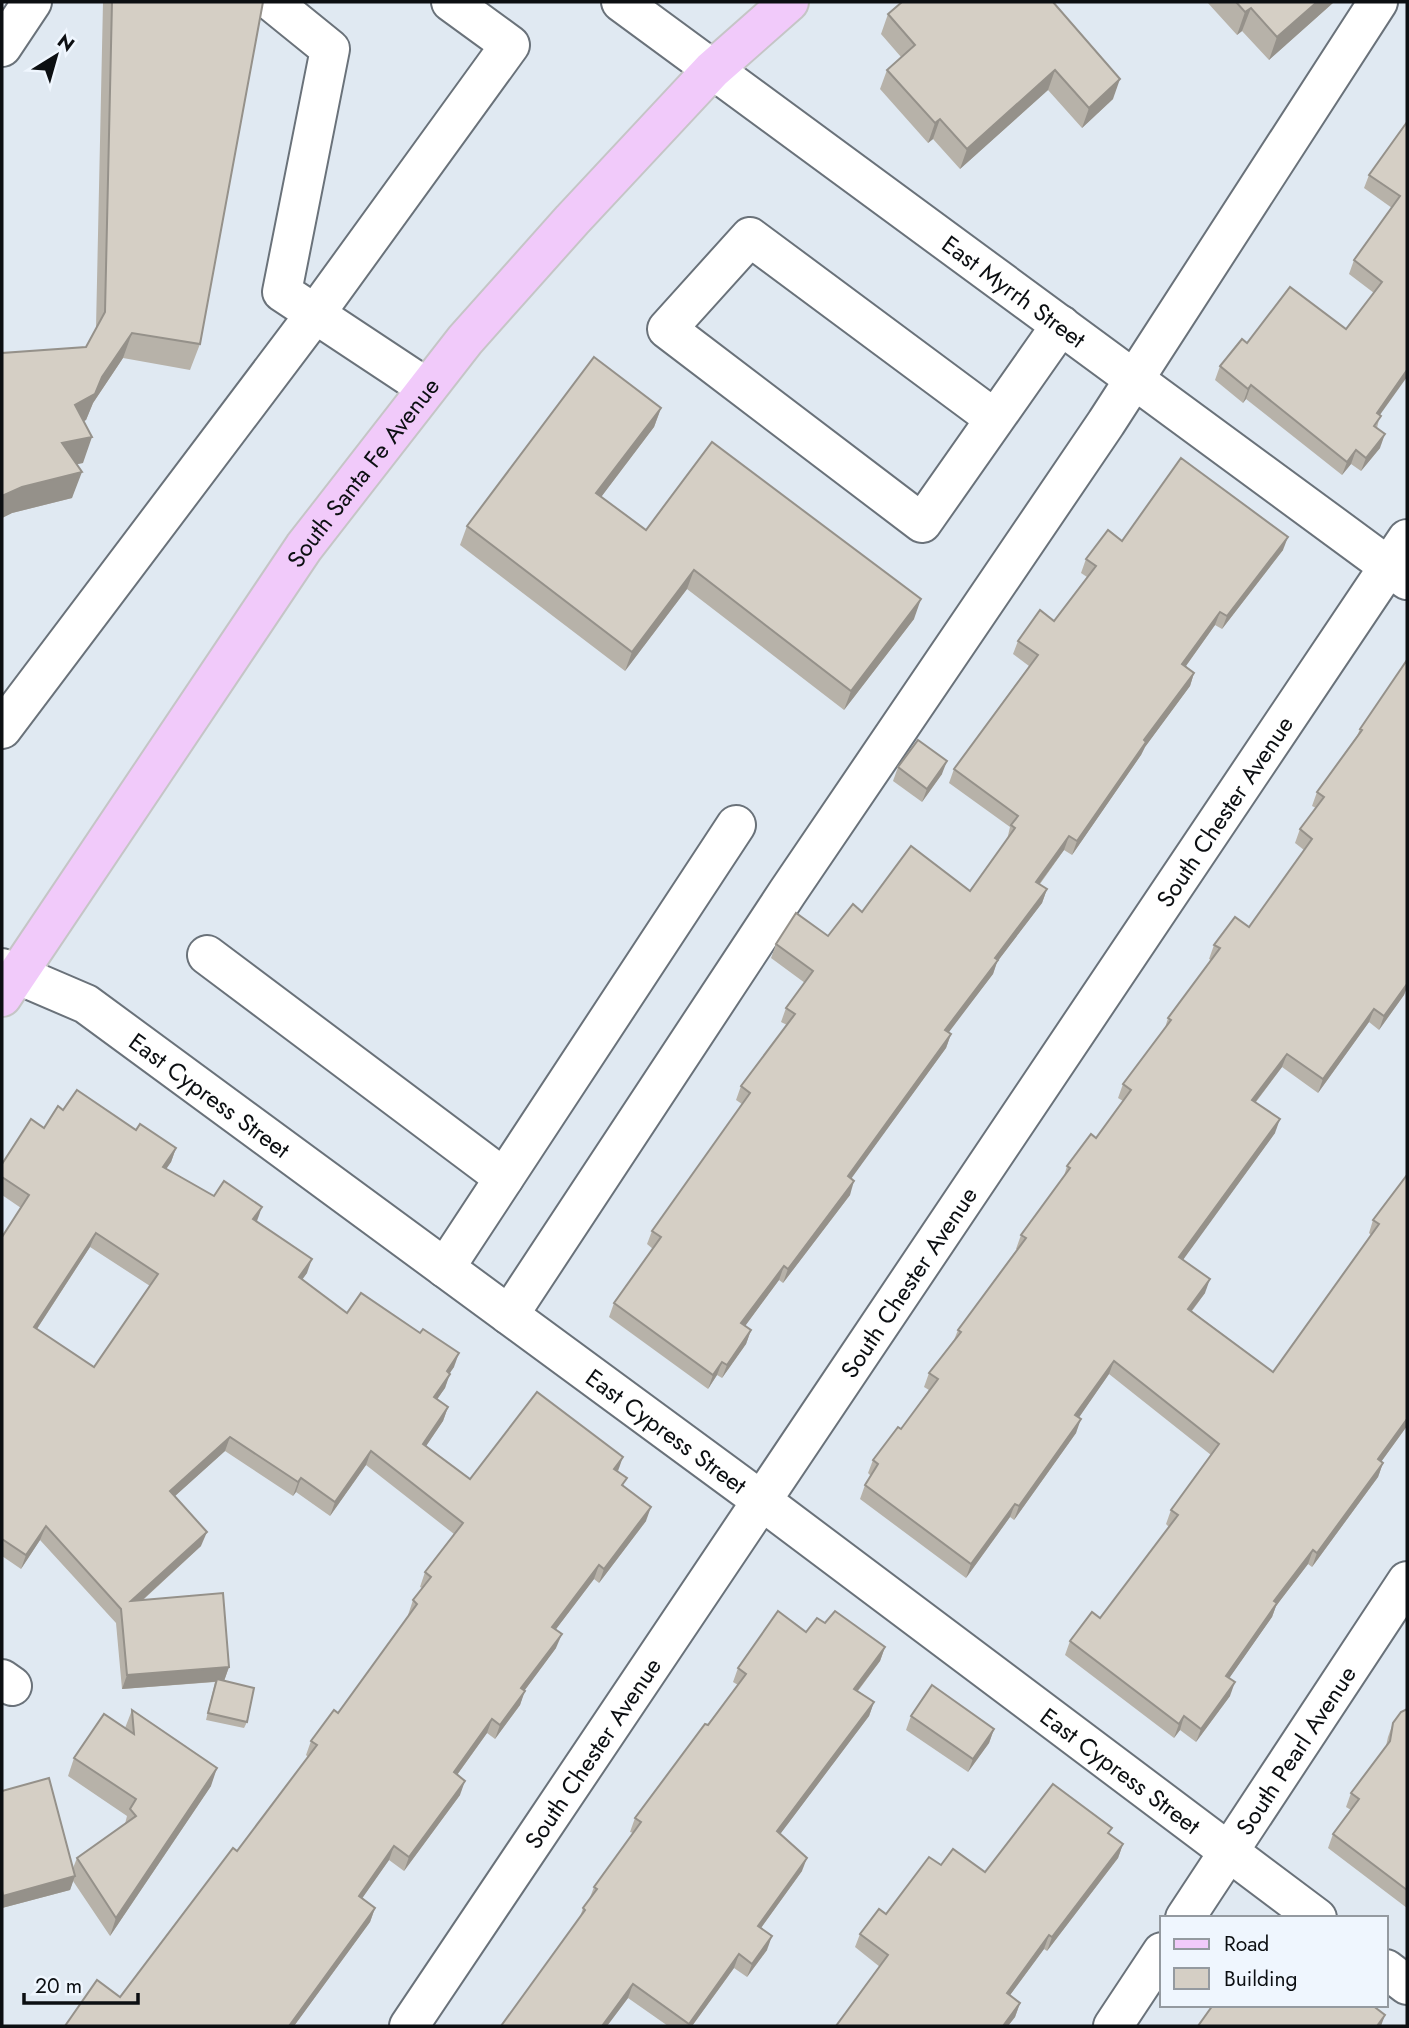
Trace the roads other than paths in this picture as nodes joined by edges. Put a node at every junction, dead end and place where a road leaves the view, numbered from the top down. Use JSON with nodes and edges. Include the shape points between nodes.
{"nodes":[{"id":1,"x":32,"y":2,"type":"edge"},
{"id":2,"x":272,"y":2,"type":"edge"},
{"id":3,"x":451,"y":2,"type":"edge"},
{"id":4,"x":621,"y":2,"type":"edge"},
{"id":5,"x":789,"y":2,"type":"edge"},
{"id":6,"x":1378,"y":2,"type":"edge"},
{"id":7,"x":2,"y":47,"type":"edge"},
{"id":8,"x":712,"y":70,"type":"junction"},
{"id":9,"x":315,"y":314,"type":"junction"},
{"id":10,"x":1061,"y":325,"type":"junction"},
{"id":11,"x":1135,"y":380,"type":"junction"},
{"id":12,"x":428,"y":388,"type":"junction"},
{"id":13,"x":995,"y":419,"type":"junction"},
{"id":14,"x":1401,"y":562,"type":"edge"},
{"id":15,"x":3,"y":725,"type":"edge"},
{"id":16,"x":736,"y":824,"type":"dead end"},
{"id":17,"x":207,"y":955,"type":"dead end"},
{"id":18,"x":7,"y":980,"type":"edge"},
{"id":19,"x":503,"y":1178,"type":"junction"},
{"id":20,"x":445,"y":1268,"type":"junction"},
{"id":21,"x":509,"y":1315,"type":"junction"},
{"id":22,"x":762,"y":1501,"type":"junction"},
{"id":23,"x":1407,"y":1581,"type":"edge"},
{"id":24,"x":1229,"y":1852,"type":"junction"},
{"id":25,"x":1186,"y":1916,"type":"edge"},
{"id":26,"x":1314,"y":1916,"type":"edge"},
{"id":27,"x":1160,"y":1955,"type":"edge"},
{"id":28,"x":1388,"y":1971,"type":"edge"},
{"id":29,"x":1407,"y":1985,"type":"edge"},
{"id":30,"x":409,"y":2026,"type":"edge"},
{"id":31,"x":1113,"y":2026,"type":"edge"}],
"edges":[{"from":1,"to":7,"type":"street"},
{"from":2,"to":9,"type":"street","via":[[330,49],[282,292]]},
{"from":3,"to":9,"type":"street","via":[[510,45]]},
{"from":4,"to":8,"type":"street","name":"East Myrrh Street"},
{"from":5,"to":8,"type":"main road","name":"South Santa Fe Avenue"},
{"from":6,"to":11,"type":"street"},
{"from":8,"to":10,"type":"street","name":"East Myrrh Street"},
{"from":8,"to":12,"type":"main road","name":"South Santa Fe Avenue","via":[[482,320]]},
{"from":9,"to":12,"type":"street"},
{"from":9,"to":15,"type":"street"},
{"from":10,"to":11,"type":"street","name":"East Myrrh Street"},
{"from":10,"to":13,"type":"street"},
{"from":11,"to":14,"type":"street","name":"East Myrrh Street"},
{"from":11,"to":21,"type":"street","via":[[786,893]]},
{"from":12,"to":18,"type":"main road","name":"South Santa Fe Avenue","via":[[304,547]]},
{"from":13,"to":13,"type":"street","via":[[922,523],[667,329],[750,237]]},
{"from":14,"to":22,"type":"street","name":"South Chester Avenue"},
{"from":16,"to":19,"type":"street"},
{"from":17,"to":19,"type":"street"},
{"from":18,"to":20,"type":"street","name":"East Cypress Street","via":[[86,1004]]},
{"from":19,"to":20,"type":"street"},
{"from":20,"to":21,"type":"street","name":"East Cypress Street"},
{"from":21,"to":22,"type":"street","name":"East Cypress Street"},
{"from":22,"to":24,"type":"street","name":"East Cypress Street"},
{"from":22,"to":30,"type":"street","name":"South Chester Avenue"},
{"from":23,"to":24,"type":"street","name":"South Pearl Avenue"},
{"from":24,"to":25,"type":"street","name":"South Pearl Avenue"},
{"from":24,"to":26,"type":"street","name":"East Cypress Street"},
{"from":27,"to":31,"type":"street"},
{"from":28,"to":29,"type":"street"}]}
